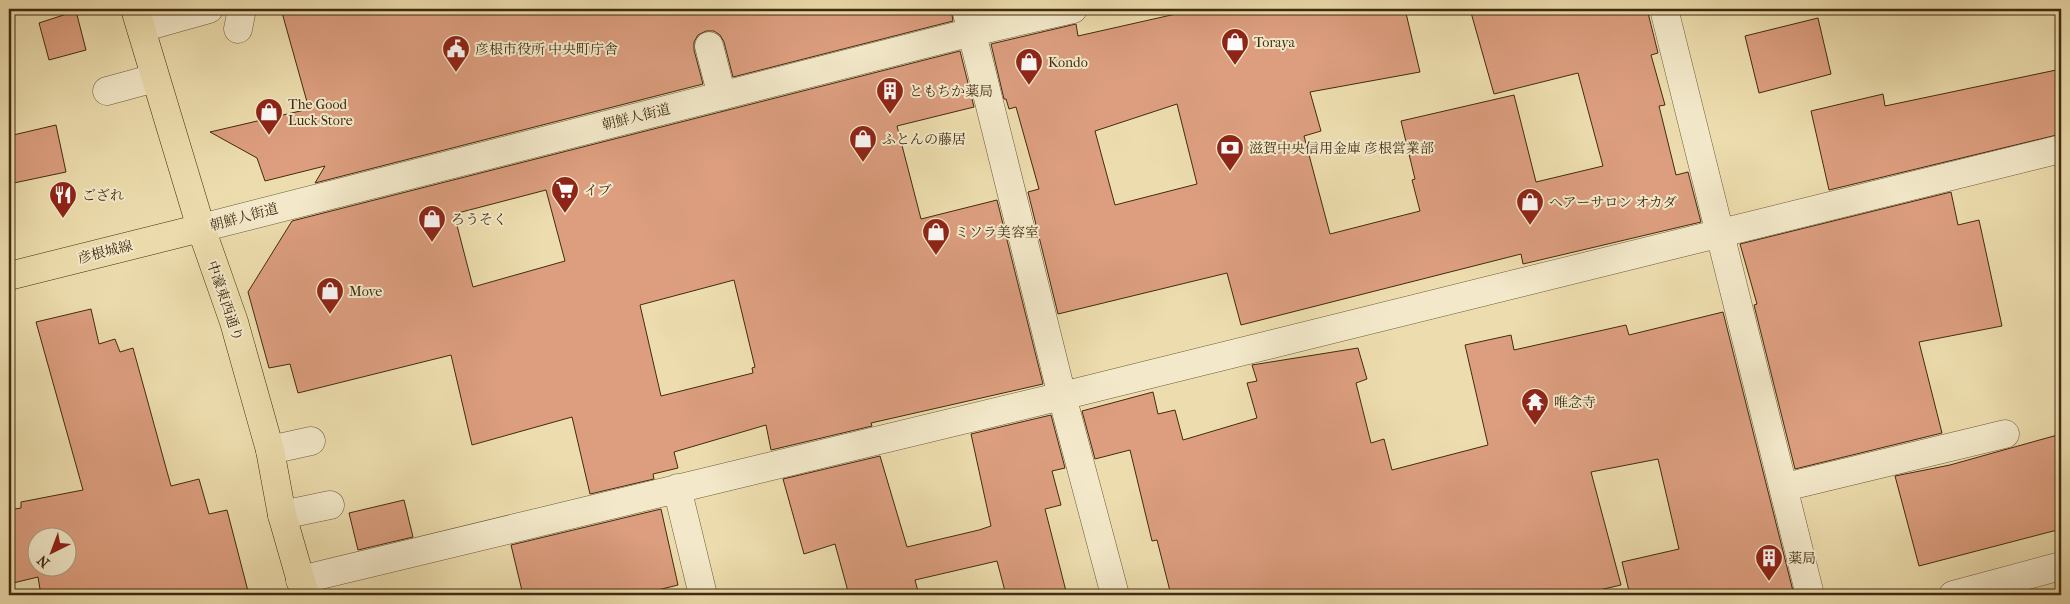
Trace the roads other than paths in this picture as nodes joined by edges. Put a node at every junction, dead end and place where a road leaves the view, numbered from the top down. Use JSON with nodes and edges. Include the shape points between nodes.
{"nodes":[{"id":1,"x":209,"y":9,"type":"edge"},
{"id":2,"x":1664,"y":9,"type":"edge"},
{"id":3,"x":1057,"y":10,"type":"edge"},
{"id":4,"x":138,"y":18,"type":"edge"},
{"id":5,"x":969,"y":20,"type":"edge"},
{"id":6,"x":709,"y":46,"type":"dead end"},
{"id":7,"x":155,"y":78,"type":"junction"},
{"id":8,"x":107,"y":91,"type":"dead end"},
{"id":9,"x":722,"y":96,"type":"junction"},
{"id":10,"x":2061,"y":149,"type":"edge"},
{"id":11,"x":201,"y":228,"type":"junction"},
{"id":12,"x":1721,"y":234,"type":"junction"},
{"id":13,"x":9,"y":276,"type":"edge"},
{"id":14,"x":1062,"y":396,"type":"junction"},
{"id":15,"x":2005,"y":434,"type":"dead end"},
{"id":16,"x":311,"y":441,"type":"dead end"},
{"id":17,"x":270,"y":450,"type":"junction"},
{"id":18,"x":1785,"y":487,"type":"junction"},
{"id":19,"x":677,"y":488,"type":"junction"},
{"id":20,"x":330,"y":505,"type":"dead end"},
{"id":21,"x":282,"y":515,"type":"junction"},
{"id":22,"x":2061,"y":566,"type":"edge"},
{"id":23,"x":303,"y":587,"type":"edge"},
{"id":24,"x":703,"y":595,"type":"edge"},
{"id":25,"x":1115,"y":595,"type":"edge"},
{"id":26,"x":1810,"y":595,"type":"edge"},
{"id":27,"x":1953,"y":595,"type":"edge"}],
"edges":[{"from":1,"to":4,"type":"street"},
{"from":2,"to":12,"type":"street","via":[[1707,152]]},
{"from":3,"to":5,"type":"street","name":"朝鮮人街道"},
{"from":4,"to":7,"type":"main road","name":"中濠東西通り"},
{"from":5,"to":9,"type":"street","name":"朝鮮人街道"},
{"from":5,"to":14,"type":"street"},
{"from":6,"to":9,"type":"street"},
{"from":7,"to":8,"type":"street"},
{"from":7,"to":11,"type":"main road","name":"中濠東西通り"},
{"from":9,"to":11,"type":"street","name":"朝鮮人街道"},
{"from":10,"to":12,"type":"street","via":[[2022,164],[1788,210]]},
{"from":11,"to":13,"type":"main road","name":"彦根城線"},
{"from":11,"to":17,"type":"main road","name":"中濠東西通り","via":[[234,322]]},
{"from":12,"to":14,"type":"street","via":[[1664,255],[1367,329],[1190,356]]},
{"from":12,"to":18,"type":"street"},
{"from":14,"to":19,"type":"street","via":[[723,486]]},
{"from":14,"to":25,"type":"street"},
{"from":15,"to":18,"type":"street"},
{"from":16,"to":17,"type":"street"},
{"from":17,"to":21,"type":"main road","name":"中濠東西通り"},
{"from":18,"to":26,"type":"street"},
{"from":19,"to":23,"type":"street","via":[[465,533]]},
{"from":19,"to":24,"type":"street"},
{"from":20,"to":21,"type":"street"},
{"from":21,"to":23,"type":"main road","name":"中濠東西通り"},
{"from":22,"to":27,"type":"street"}]}
